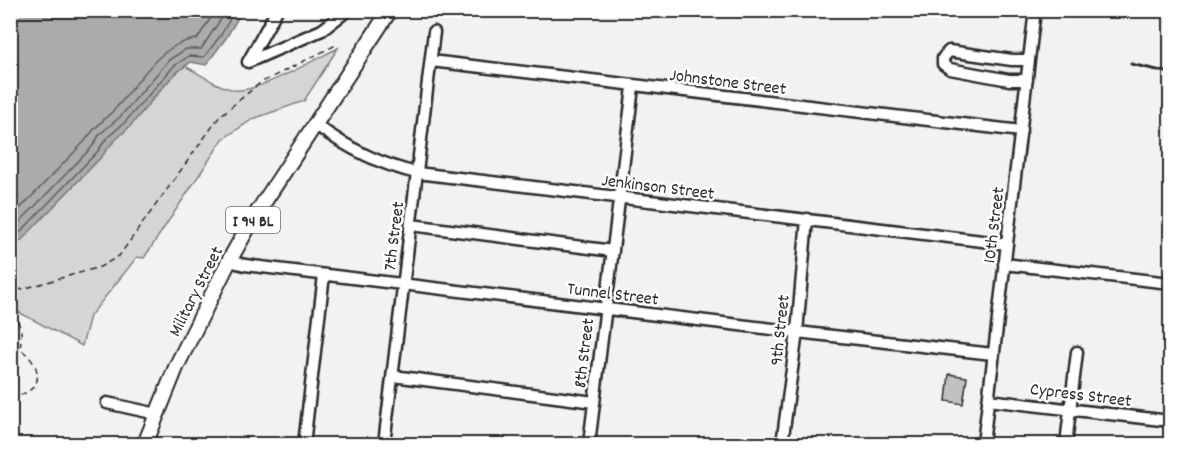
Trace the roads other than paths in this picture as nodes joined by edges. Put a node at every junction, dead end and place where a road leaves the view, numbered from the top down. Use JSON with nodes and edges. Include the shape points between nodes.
{"nodes":[{"id":1,"x":277,"y":10,"type":"edge"},
{"id":2,"x":348,"y":10,"type":"edge"},
{"id":3,"x":390,"y":10,"type":"edge"},
{"id":4,"x":1035,"y":10,"type":"edge"},
{"id":5,"x":434,"y":32,"type":"dead end"},
{"id":6,"x":1029,"y":60,"type":"junction"},
{"id":7,"x":431,"y":62,"type":"junction"},
{"id":8,"x":1027,"y":80,"type":"junction"},
{"id":9,"x":633,"y":87,"type":"junction"},
{"id":10,"x":316,"y":125,"type":"junction"},
{"id":11,"x":1021,"y":131,"type":"junction"},
{"id":12,"x":417,"y":173,"type":"junction"},
{"id":13,"x":620,"y":198,"type":"junction"},
{"id":14,"x":807,"y":219,"type":"junction"},
{"id":15,"x":411,"y":225,"type":"junction"},
{"id":16,"x":1007,"y":244,"type":"junction"},
{"id":17,"x":613,"y":251,"type":"junction"},
{"id":18,"x":229,"y":261,"type":"junction"},
{"id":19,"x":1004,"y":264,"type":"junction"},
{"id":20,"x":324,"y":275,"type":"junction"},
{"id":21,"x":1170,"y":283,"type":"edge"},
{"id":22,"x":404,"y":285,"type":"junction"},
{"id":23,"x":605,"y":308,"type":"junction"},
{"id":24,"x":797,"y":332,"type":"junction"},
{"id":25,"x":1077,"y":352,"type":"dead end"},
{"id":26,"x":993,"y":354,"type":"junction"},
{"id":27,"x":393,"y":376,"type":"junction"},
{"id":28,"x":988,"y":400,"type":"junction"},
{"id":29,"x":594,"y":402,"type":"junction"},
{"id":30,"x":107,"y":403,"type":"dead end"},
{"id":31,"x":1070,"y":410,"type":"junction"},
{"id":32,"x":157,"y":414,"type":"junction"},
{"id":33,"x":1170,"y":422,"type":"edge"},
{"id":34,"x":145,"y":444,"type":"edge"},
{"id":35,"x":304,"y":444,"type":"edge"},
{"id":36,"x":384,"y":444,"type":"edge"},
{"id":37,"x":589,"y":444,"type":"edge"},
{"id":38,"x":782,"y":444,"type":"edge"},
{"id":39,"x":983,"y":444,"type":"edge"},
{"id":40,"x":1066,"y":444,"type":"edge"}],
"edges":[{"from":1,"to":2,"type":"street","via":[[248,62],[322,30]]},
{"from":3,"to":10,"type":"main road","name":"Military Street","number":"I 94 BL"},
{"from":4,"to":6,"type":"street","name":"10th Street"},
{"from":5,"to":7,"type":"street","name":"7th Street"},
{"from":6,"to":8,"type":"street","name":"10th Street"},
{"from":6,"to":8,"type":"street","via":[[949,51],[943,58],[943,64],[950,69]]},
{"from":7,"to":9,"type":"street","name":"Johnstone Street"},
{"from":7,"to":12,"type":"street","name":"7th Street"},
{"from":8,"to":11,"type":"street","name":"10th Street"},
{"from":9,"to":11,"type":"street","name":"Johnstone Street"},
{"from":9,"to":13,"type":"street","name":"8th Street"},
{"from":10,"to":12,"type":"street","name":"Jenkinson Street","via":[[383,163]]},
{"from":10,"to":18,"type":"main road","name":"Military Street","number":"I 94 BL"},
{"from":11,"to":16,"type":"street","name":"10th Street"},
{"from":12,"to":13,"type":"street","name":"Jenkinson Street"},
{"from":12,"to":15,"type":"street","name":"7th Street"},
{"from":13,"to":14,"type":"street","name":"Jenkinson Street"},
{"from":13,"to":17,"type":"street","name":"8th Street"},
{"from":14,"to":16,"type":"street","name":"Jenkinson Street"},
{"from":14,"to":24,"type":"street","name":"9th Street"},
{"from":15,"to":17,"type":"street"},
{"from":15,"to":22,"type":"street","name":"7th Street"},
{"from":16,"to":19,"type":"street","name":"10th Street"},
{"from":17,"to":23,"type":"street","name":"8th Street"},
{"from":18,"to":20,"type":"street","name":"Tunnel Street"},
{"from":18,"to":32,"type":"main road","name":"Military Street","number":"I 94 BL"},
{"from":19,"to":21,"type":"street"},
{"from":19,"to":26,"type":"street","name":"10th Street"},
{"from":20,"to":22,"type":"street","name":"Tunnel Street"},
{"from":20,"to":35,"type":"street"},
{"from":22,"to":23,"type":"street","name":"Tunnel Street"},
{"from":22,"to":27,"type":"street","name":"7th Street"},
{"from":23,"to":24,"type":"street","name":"Tunnel Street"},
{"from":23,"to":29,"type":"street","name":"8th Street"},
{"from":24,"to":26,"type":"street","name":"Tunnel Street"},
{"from":24,"to":38,"type":"street","name":"9th Street"},
{"from":25,"to":31,"type":"street"},
{"from":26,"to":28,"type":"street","name":"10th Street"},
{"from":27,"to":29,"type":"street"},
{"from":27,"to":36,"type":"street","name":"7th Street"},
{"from":28,"to":31,"type":"street","name":"Cypress Street"},
{"from":28,"to":39,"type":"street","name":"10th Street"},
{"from":29,"to":37,"type":"street","name":"8th Street"},
{"from":30,"to":32,"type":"street"},
{"from":31,"to":33,"type":"street","name":"Cypress Street"},
{"from":31,"to":40,"type":"street"},
{"from":32,"to":34,"type":"main road","name":"Military Street","number":"I 94 BL"}]}
